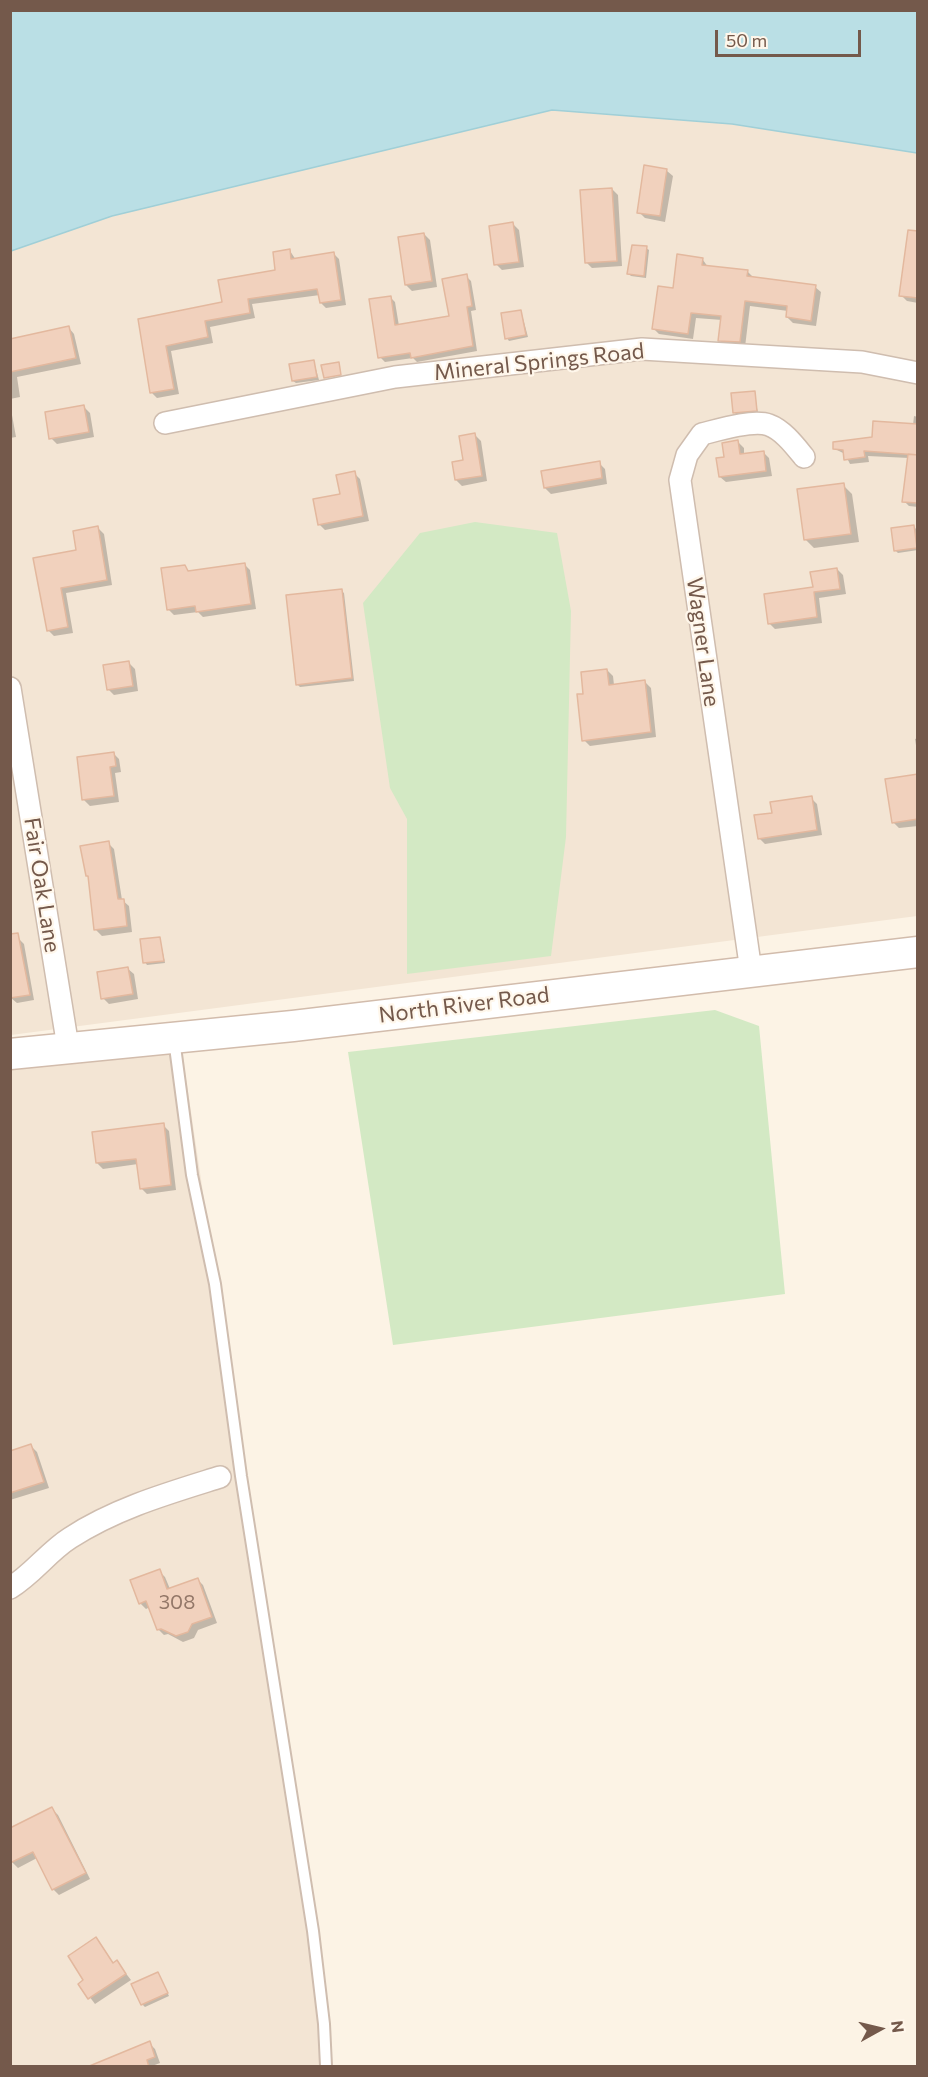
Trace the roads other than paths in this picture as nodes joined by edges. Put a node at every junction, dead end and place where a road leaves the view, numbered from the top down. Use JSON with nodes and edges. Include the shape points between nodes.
{"nodes":[{"id":1,"x":918,"y":373,"type":"edge"},
{"id":2,"x":165,"y":423,"type":"dead end"},
{"id":3,"x":804,"y":457,"type":"dead end"},
{"id":4,"x":10,"y":688,"type":"edge"},
{"id":5,"x":918,"y":952,"type":"edge"},
{"id":6,"x":751,"y":971,"type":"junction"},
{"id":7,"x":174,"y":1039,"type":"junction"},
{"id":8,"x":68,"y":1047,"type":"junction"},
{"id":9,"x":10,"y":1054,"type":"edge"},
{"id":10,"x":220,"y":1477,"type":"dead end"},
{"id":11,"x":10,"y":1588,"type":"edge"},
{"id":12,"x":326,"y":2067,"type":"edge"}],
"edges":[{"from":1,"to":2,"type":"street","name":"Mineral Springs Road","via":[[862,362],[642,349],[395,377]]},
{"from":3,"to":6,"type":"street","name":"Wagner Lane","via":[[791,441],[768,424],[743,425],[702,434],[687,454],[680,480]]},
{"from":4,"to":8,"type":"street","name":"Fair Oak Lane"},
{"from":5,"to":6,"type":"street","name":"North River Road"},
{"from":6,"to":7,"type":"street","name":"North River Road"},
{"from":7,"to":8,"type":"street","name":"North River Road"},
{"from":7,"to":12,"type":"lane","via":[[192,1175],[215,1284],[309,1908]]},
{"from":8,"to":9,"type":"street","name":"North River Road"},
{"from":10,"to":11,"type":"street","via":[[125,1509],[69,1538]]}]}
